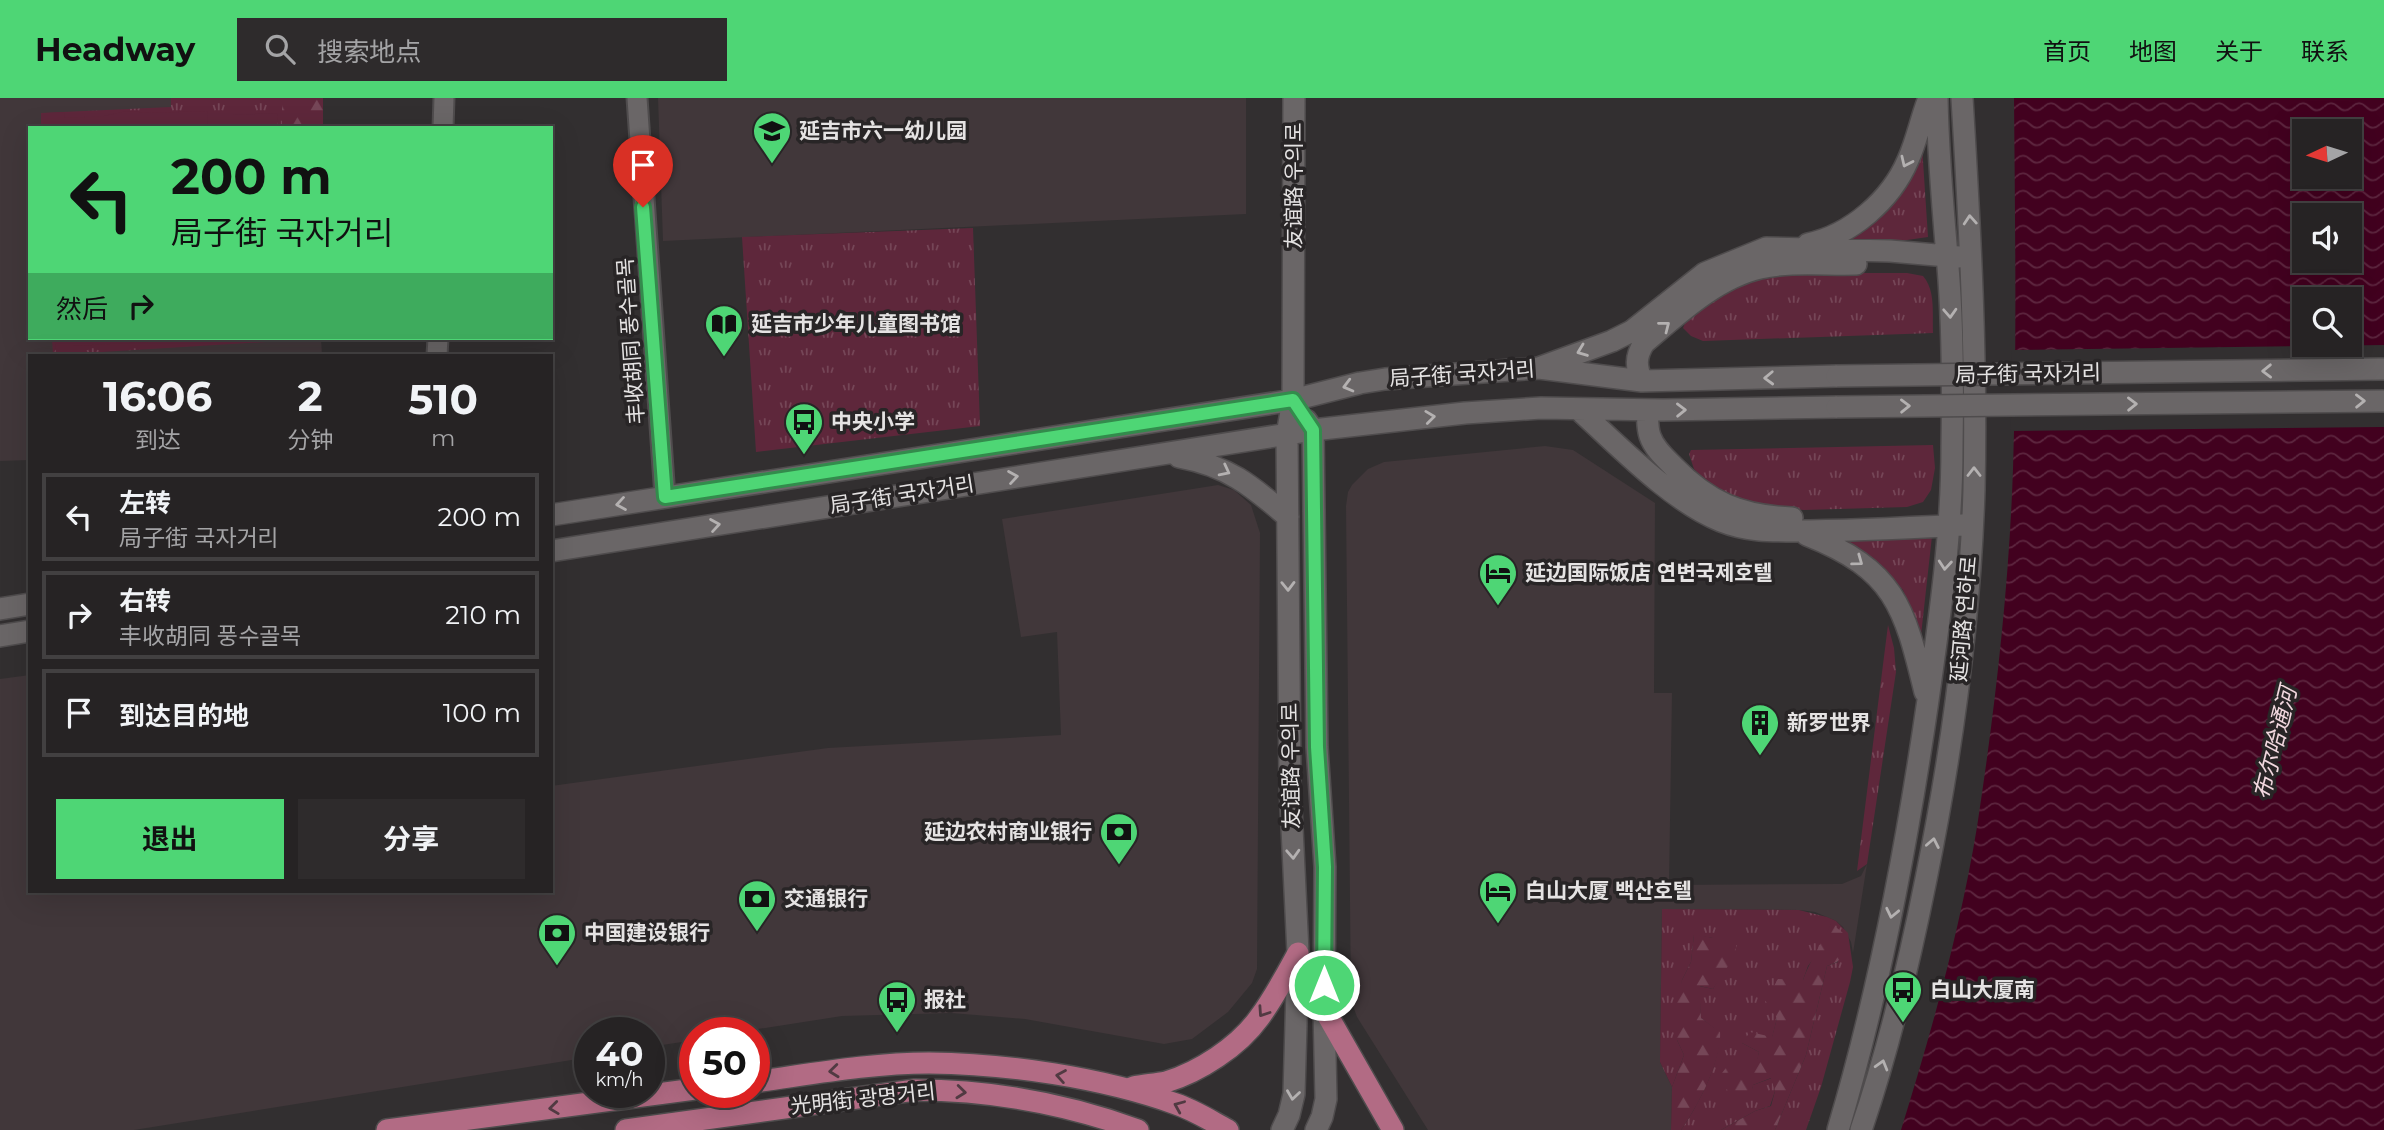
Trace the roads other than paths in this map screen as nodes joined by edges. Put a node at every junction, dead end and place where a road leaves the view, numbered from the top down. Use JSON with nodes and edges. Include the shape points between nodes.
{"nodes":[{"id":1,"x":444,"y":98,"type":"edge"},
{"id":2,"x":637,"y":98,"type":"edge"},
{"id":3,"x":1294,"y":98,"type":"edge"},
{"id":4,"x":1929,"y":98,"type":"edge"},
{"id":5,"x":1937,"y":98,"type":"edge"},
{"id":6,"x":1962,"y":98,"type":"edge"},
{"id":7,"x":443,"y":126,"type":"edge"},
{"id":8,"x":1792,"y":248,"type":"junction"},
{"id":9,"x":1947,"y":262,"type":"junction"},
{"id":10,"x":1972,"y":264,"type":"junction"},
{"id":11,"x":1539,"y":368,"type":"junction"},
{"id":12,"x":2384,"y":369,"type":"edge"},
{"id":13,"x":1642,"y":381,"type":"junction"},
{"id":14,"x":1293,"y":400,"type":"junction"},
{"id":15,"x":2384,"y":401,"type":"edge"},
{"id":16,"x":1578,"y":409,"type":"junction"},
{"id":17,"x":1647,"y":410,"type":"junction"},
{"id":18,"x":1313,"y":430,"type":"junction"},
{"id":19,"x":1287,"y":435,"type":"junction"},
{"id":20,"x":1160,"y":453,"type":"junction"},
{"id":21,"x":665,"y":497,"type":"junction"},
{"id":22,"x":553,"y":515,"type":"edge"},
{"id":23,"x":1288,"y":517,"type":"junction"},
{"id":24,"x":1972,"y":519,"type":"junction"},
{"id":25,"x":1949,"y":520,"type":"junction"},
{"id":26,"x":1797,"y":531,"type":"junction"},
{"id":27,"x":553,"y":551,"type":"edge"},
{"id":28,"x":28,"y":604,"type":"edge"},
{"id":29,"x":0,"y":609,"type":"edge"},
{"id":30,"x":28,"y":631,"type":"edge"},
{"id":31,"x":0,"y":636,"type":"edge"},
{"id":32,"x":1928,"y":701,"type":"junction"},
{"id":33,"x":1298,"y":953,"type":"junction"},
{"id":34,"x":1324,"y":1009,"type":"junction"},
{"id":35,"x":770,"y":1080,"type":"edge"},
{"id":36,"x":1128,"y":1088,"type":"junction"},
{"id":37,"x":679,"y":1091,"type":"edge"},
{"id":38,"x":1114,"y":1125,"type":"edge"},
{"id":39,"x":387,"y":1130,"type":"edge"},
{"id":40,"x":626,"y":1130,"type":"edge"},
{"id":41,"x":1138,"y":1130,"type":"edge"},
{"id":42,"x":1228,"y":1130,"type":"edge"},
{"id":43,"x":1282,"y":1130,"type":"edge"},
{"id":44,"x":1316,"y":1130,"type":"edge"},
{"id":45,"x":1393,"y":1130,"type":"edge"},
{"id":46,"x":1838,"y":1130,"type":"edge"},
{"id":47,"x":1861,"y":1130,"type":"edge"}],
"edges":[{"from":1,"to":7,"type":"street"},
{"from":2,"to":21,"type":"street","name":"丰收胡同 풍수골목"},
{"from":3,"to":14,"type":"main road","name":"友谊路 우의로"},
{"from":4,"to":8,"type":"main road","one_way":true,"via":[[1909,159],[1892,188],[1853,225],[1821,242]]},
{"from":5,"to":9,"type":"main road","name":"延河路 연하로"},
{"from":10,"to":6,"type":"main road","name":"延河路 연하로","one_way":true},
{"from":8,"to":9,"type":"main road"},
{"from":8,"to":11,"type":"main road","one_way":true,"via":[[1766,248],[1720,266],[1632,331]]},
{"from":9,"to":10,"type":"main road"},
{"from":13,"to":9,"type":"main road","one_way":true,"via":[[1636,362],[1644,343],[1726,279],[1775,265]]},
{"from":9,"to":25,"type":"main road","name":"延河路 연하로","one_way":true,"via":[[1952,449]]},
{"from":24,"to":10,"type":"main road","name":"延河路 연하로","one_way":true},
{"from":11,"to":13,"type":"main road","name":"局子街 국자거리"},
{"from":11,"to":14,"type":"main road","name":"局子街 국자거리","one_way":true,"via":[[1385,379]]},
{"from":12,"to":13,"type":"main road","name":"局子街 국자거리","one_way":true,"bridge":true},
{"from":14,"to":18,"type":"main road"},
{"from":14,"to":19,"type":"main road","name":"友谊路 우의로"},
{"from":14,"to":21,"type":"main road","name":"局子街 국자거리"},
{"from":17,"to":15,"type":"main road","name":"局子街 국자거리","one_way":true,"bridge":true},
{"from":16,"to":17,"type":"main road","name":"局子街 국자거리"},
{"from":18,"to":16,"type":"main road","name":"局子街 국자거리","one_way":true,"via":[[1465,413]]},
{"from":16,"to":26,"type":"main road","via":[[1700,510],[1746,529]]},
{"from":17,"to":25,"type":"main road","via":[[1650,437],[1658,451],[1703,494],[1722,505],[1754,516]]},
{"from":18,"to":19,"type":"main road","name":"局子街 국자거리"},
{"from":18,"to":34,"type":"main road","name":"友谊路 우의로","via":[[1317,747],[1325,867]]},
{"from":19,"to":20,"type":"main road","name":"局子街 국자거리"},
{"from":19,"to":23,"type":"main road","name":"友谊路 우의로"},
{"from":20,"to":23,"type":"main road","one_way":true,"via":[[1220,468],[1256,489]]},
{"from":27,"to":20,"type":"main road","name":"局子街 국자거리","one_way":true},
{"from":21,"to":22,"type":"main road","name":"局子街 국자거리","one_way":true},
{"from":23,"to":33,"type":"main road","name":"友谊路 우의로","one_way":true,"via":[[1290,786]]},
{"from":24,"to":25,"type":"main road"},
{"from":47,"to":24,"type":"main road","name":"延河路 연하로","one_way":true,"via":[[1890,1036],[1936,830],[1954,721]]},
{"from":25,"to":26,"type":"main road"},
{"from":25,"to":32,"type":"main road","name":"延河路 연하로","one_way":true},
{"from":26,"to":32,"type":"main road","one_way":true,"via":[[1854,557],[1884,583],[1906,622]]},
{"from":28,"to":29,"type":"main road"},
{"from":30,"to":31,"type":"main road"},
{"from":32,"to":46,"type":"main road","name":"延河路 연하로","one_way":true,"via":[[1894,905]]},
{"from":33,"to":36,"type":"main road","one_way":true,"via":[[1258,1020],[1240,1038],[1203,1066],[1181,1076]]},
{"from":33,"to":43,"type":"main road","name":"友谊路 우의로","one_way":true,"via":[[1294,1094]]},
{"from":34,"to":44,"type":"main road","name":"友谊路 우의로","via":[[1326,1099]]},
{"from":34,"to":45,"type":"main road"},
{"from":36,"to":35,"type":"main road","name":"光明街 광명거리","one_way":true,"via":[[1030,1071],[928,1063]]},
{"from":42,"to":36,"type":"main road","name":"光明街 광명거리","one_way":true,"via":[[1179,1105]]},
{"from":37,"to":39,"type":"main road","one_way":true},
{"from":40,"to":38,"type":"main road","name":"光明街 광명거리","one_way":true,"via":[[915,1090],[955,1090],[1056,1105]]},
{"from":38,"to":41,"type":"main road","name":"光明街 광명거리"}]}
